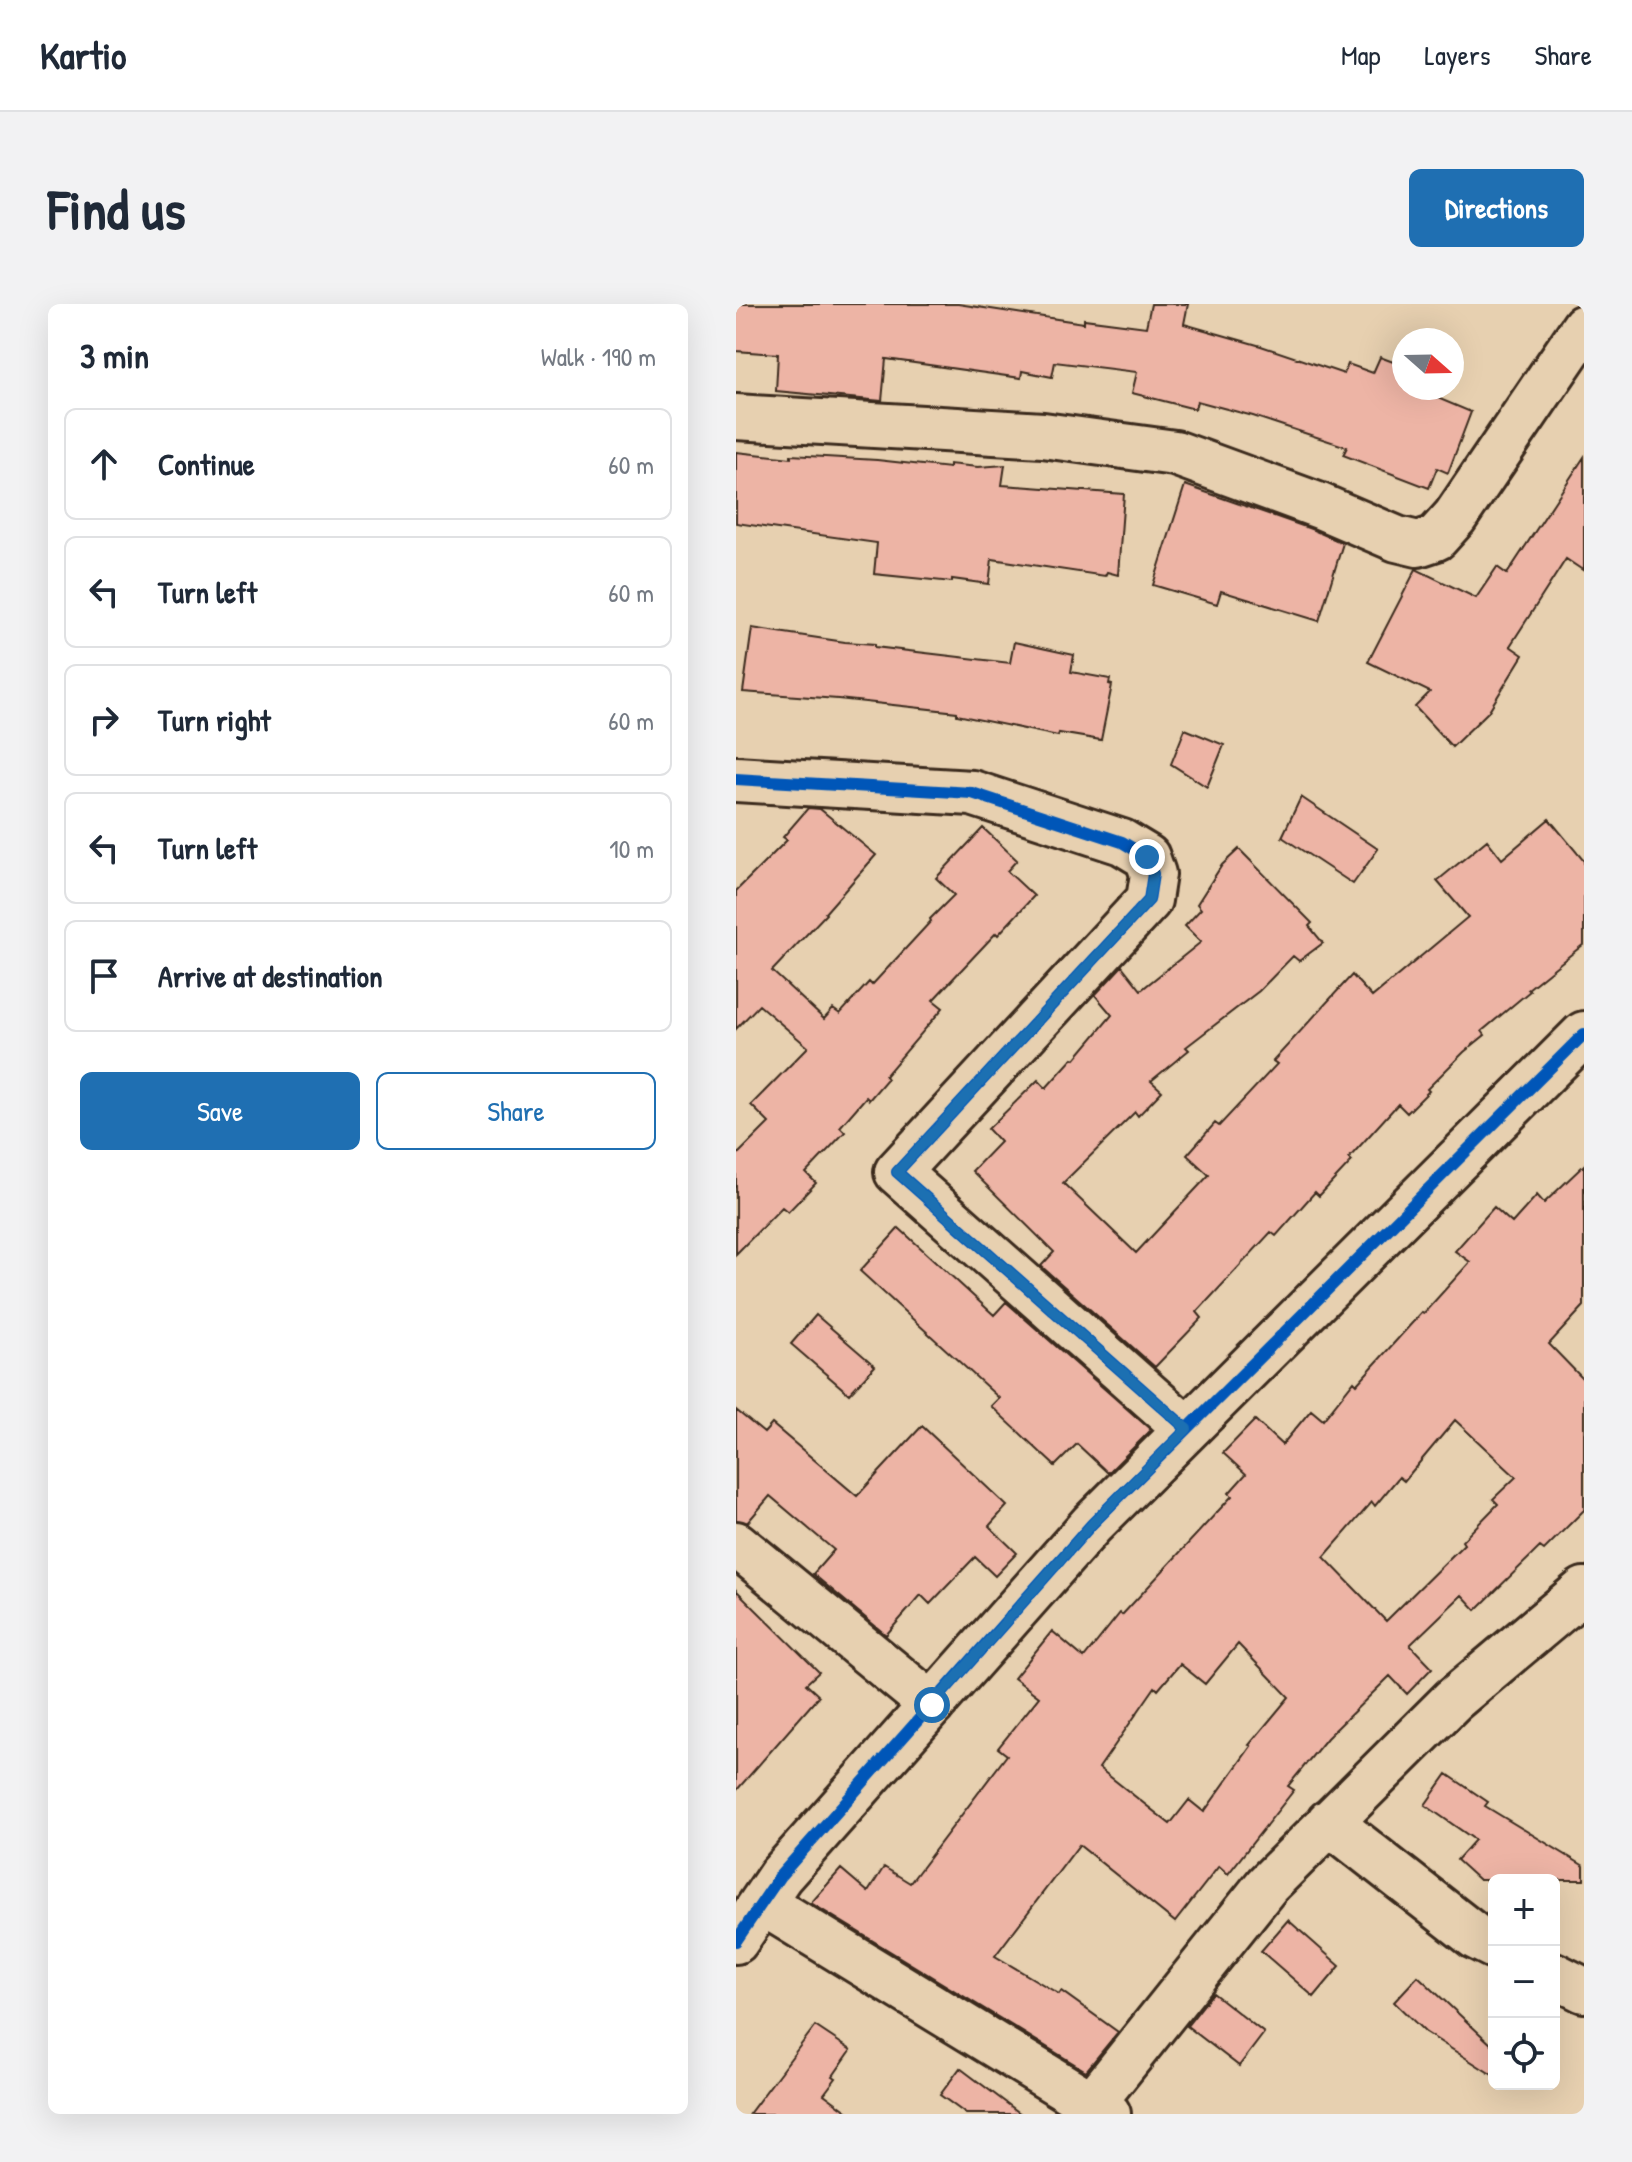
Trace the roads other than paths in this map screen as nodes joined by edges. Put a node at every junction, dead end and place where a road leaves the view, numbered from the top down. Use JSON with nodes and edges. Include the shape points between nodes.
{"nodes":[{"id":1,"x":1584,"y":327,"type":"edge"},
{"id":2,"x":736,"y":417,"type":"edge"},
{"id":3,"x":736,"y":779,"type":"edge"},
{"id":4,"x":1584,"y":1034,"type":"edge"},
{"id":5,"x":1187,"y":1429,"type":"junction"},
{"id":6,"x":736,"y":1544,"type":"edge"},
{"id":7,"x":1584,"y":1590,"type":"edge"},
{"id":8,"x":932,"y":1705,"type":"junction"},
{"id":9,"x":1329,"y":1822,"type":"junction"},
{"id":10,"x":763,"y":1903,"type":"junction"},
{"id":11,"x":736,"y":1941,"type":"edge"},
{"id":12,"x":1488,"y":1943,"type":"edge"},
{"id":13,"x":1560,"y":1978,"type":"edge"},
{"id":14,"x":1584,"y":1990,"type":"edge"},
{"id":15,"x":1094,"y":2111,"type":"edge"}],
"edges":[{"from":1,"to":2,"type":"street","via":[[1455,517],[1436,538],[1418,544],[1175,453],[1043,435]]},
{"from":3,"to":5,"type":"street","via":[[972,793],[1122,842],[1147,857],[1153,874],[1149,900],[897,1172]]},
{"from":4,"to":5,"type":"street"},
{"from":5,"to":8,"type":"street","via":[[1092,1524]]},
{"from":6,"to":8,"type":"street"},
{"from":7,"to":9,"type":"street","via":[[1453,1700]]},
{"from":8,"to":10,"type":"street","via":[[780,1876]]},
{"from":9,"to":12,"type":"street"},
{"from":9,"to":15,"type":"street","via":[[1267,1885]]},
{"from":10,"to":11,"type":"street"},
{"from":10,"to":15,"type":"street"},
{"from":13,"to":14,"type":"street"}]}
